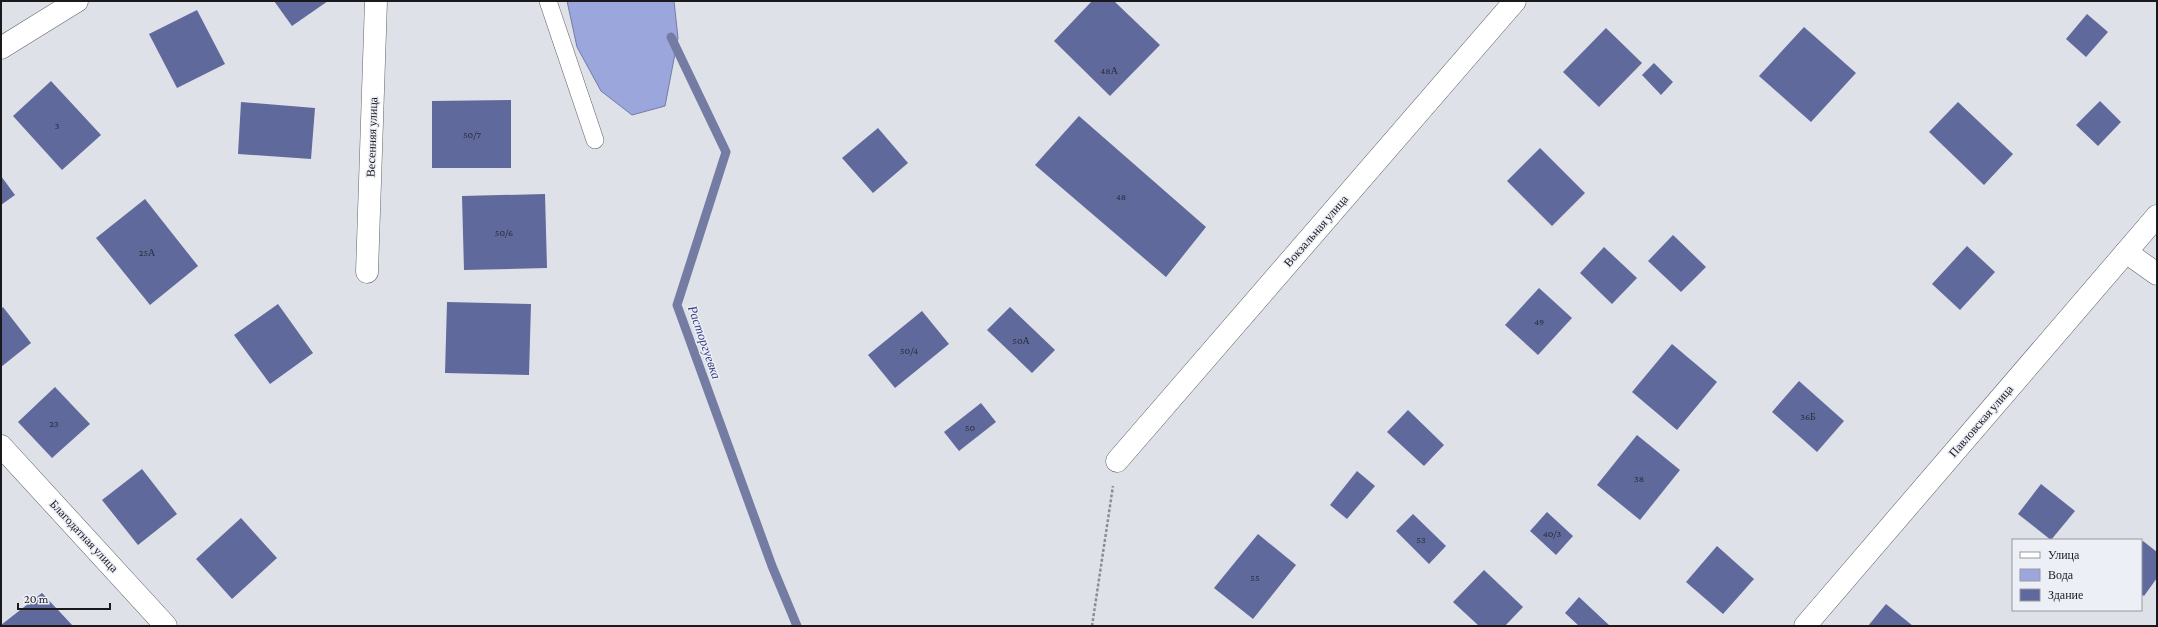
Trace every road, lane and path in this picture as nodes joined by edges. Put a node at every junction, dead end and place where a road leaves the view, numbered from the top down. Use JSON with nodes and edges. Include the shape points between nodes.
{"nodes":[{"id":1,"x":376,"y":1,"type":"edge"},
{"id":2,"x":548,"y":1,"type":"edge"},
{"id":3,"x":1516,"y":1,"type":"edge"},
{"id":4,"x":68,"y":4,"type":"edge"},
{"id":5,"x":1,"y":48,"type":"edge"},
{"id":6,"x":596,"y":140,"type":"dead end"},
{"id":7,"x":2157,"y":216,"type":"edge"},
{"id":8,"x":2126,"y":252,"type":"junction"},
{"id":9,"x":367,"y":272,"type":"dead end"},
{"id":10,"x":2157,"y":274,"type":"edge"},
{"id":11,"x":1,"y":446,"type":"edge"},
{"id":12,"x":1117,"y":461,"type":"joint"},
{"id":13,"x":166,"y":626,"type":"edge"},
{"id":14,"x":1092,"y":626,"type":"edge"},
{"id":15,"x":1804,"y":626,"type":"edge"}],
"edges":[{"from":1,"to":9,"type":"street","name":"Весенняя улица"},
{"from":2,"to":6,"type":"lane"},
{"from":3,"to":12,"type":"street","name":"Вокзальная улица"},
{"from":4,"to":5,"type":"street"},
{"from":7,"to":8,"type":"street","name":"Павловская улица"},
{"from":8,"to":10,"type":"street"},
{"from":8,"to":15,"type":"street","name":"Павловская улица"},
{"from":11,"to":13,"type":"street","name":"Благодатная улица"},
{"from":12,"to":14,"type":"path"}]}
